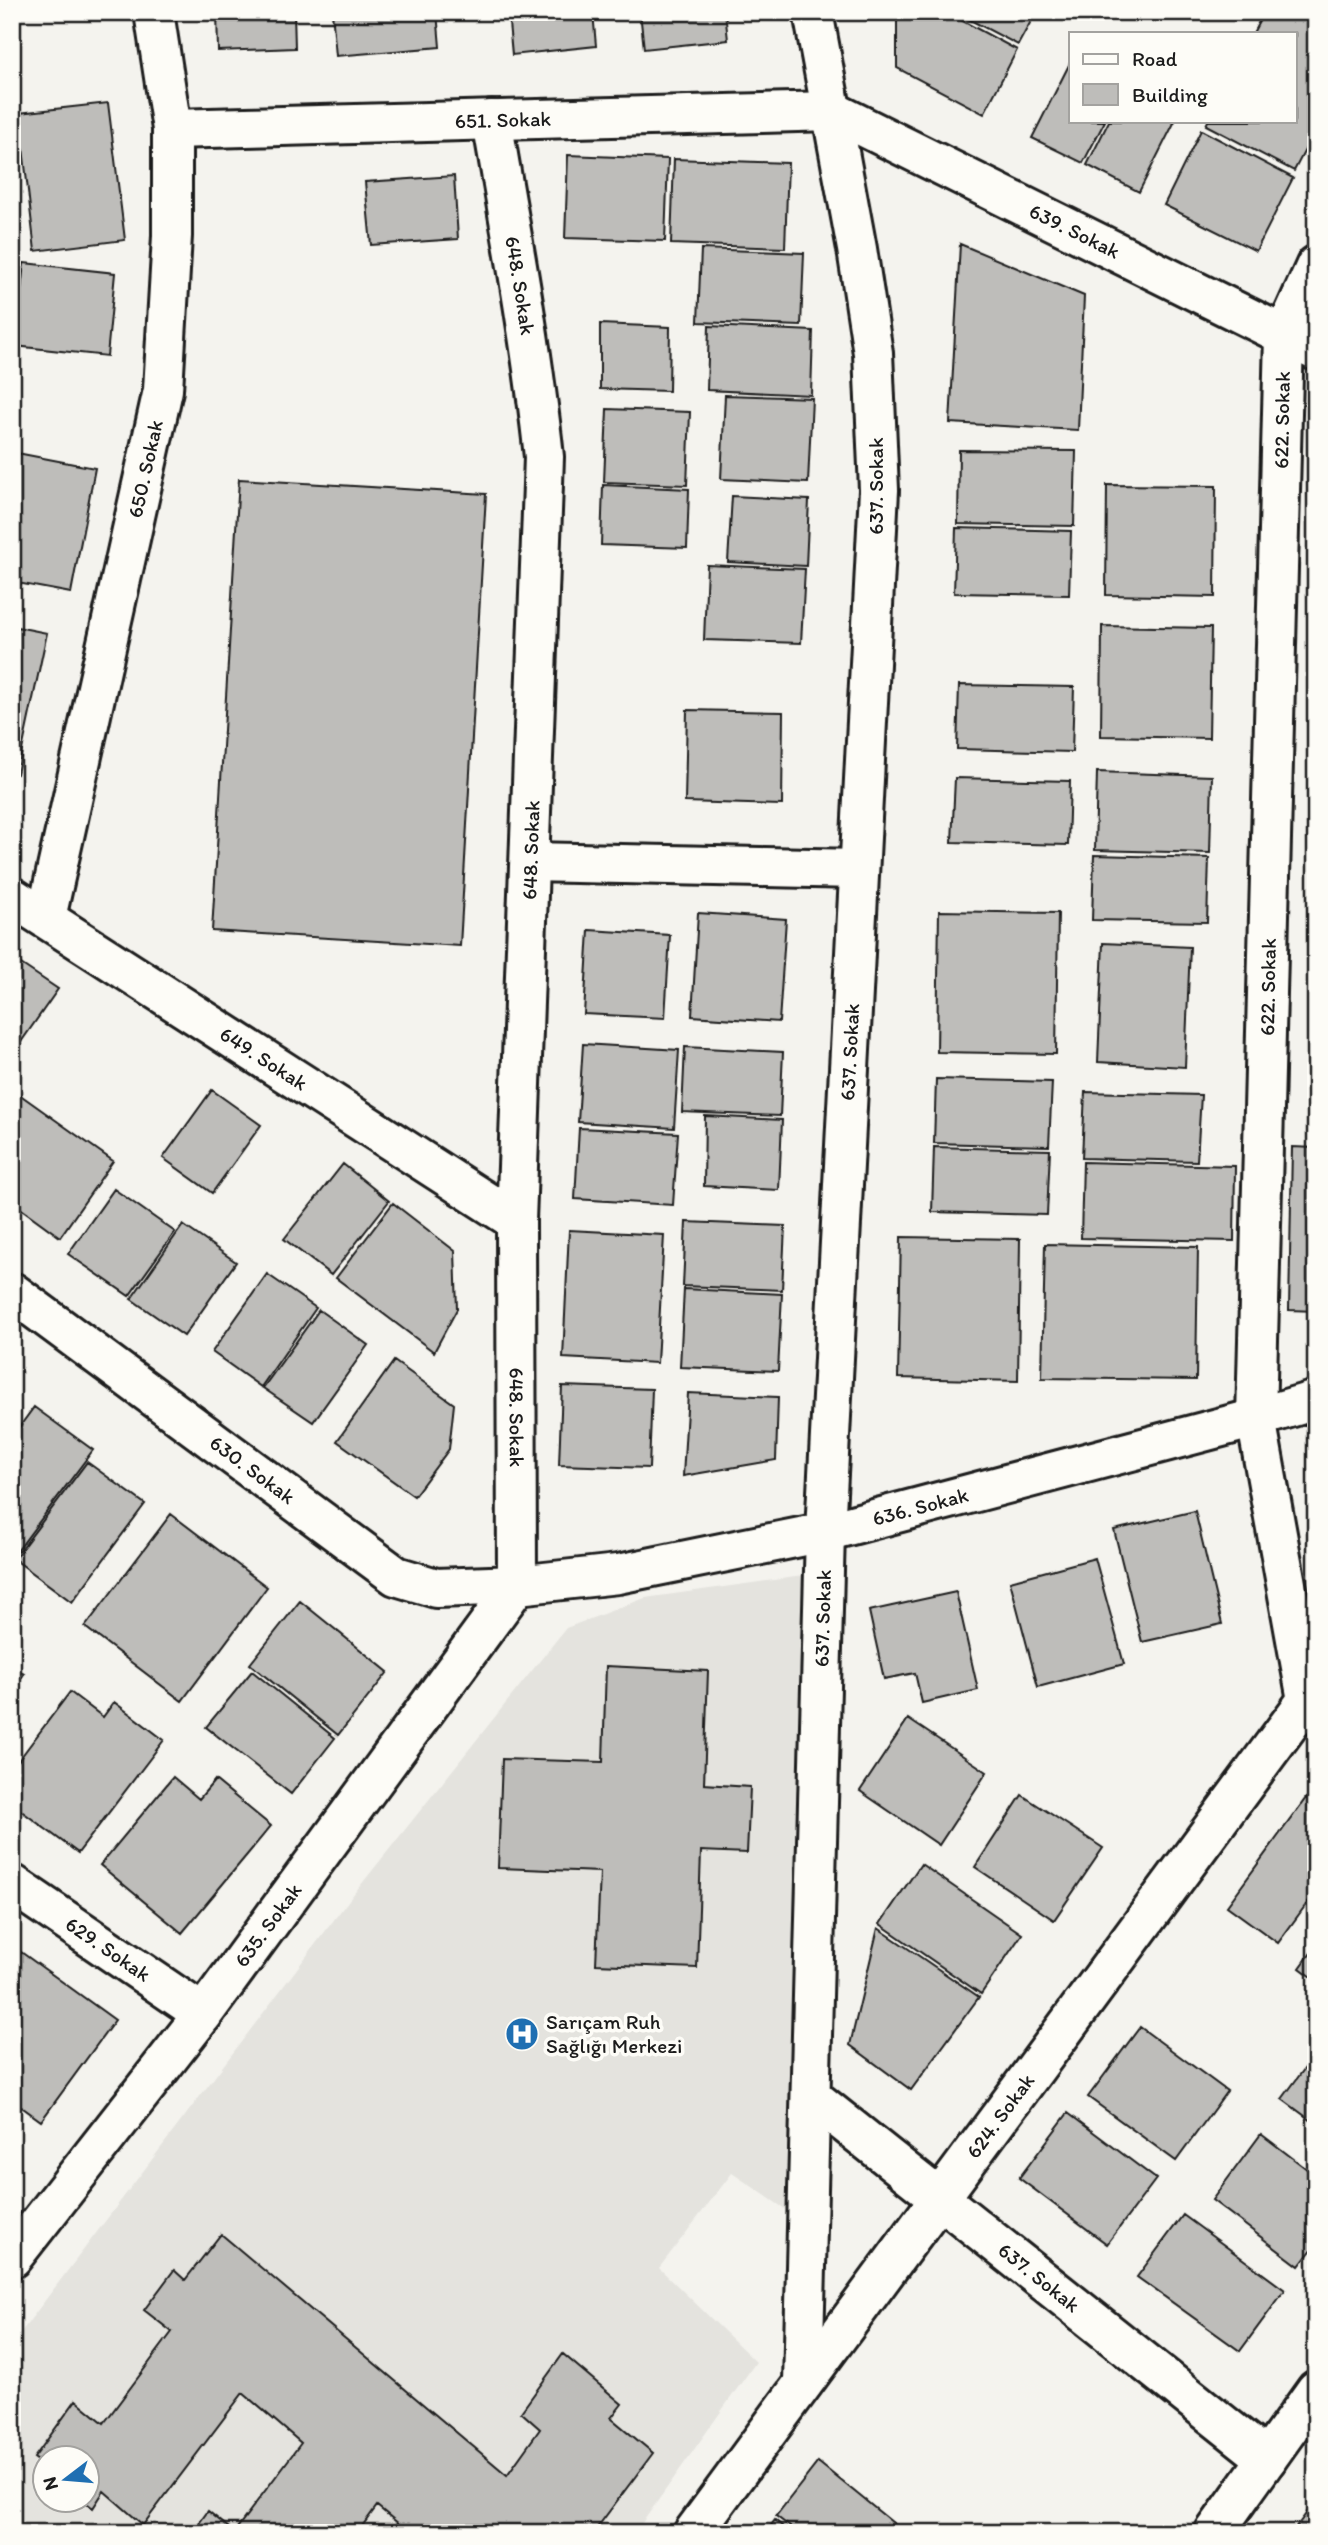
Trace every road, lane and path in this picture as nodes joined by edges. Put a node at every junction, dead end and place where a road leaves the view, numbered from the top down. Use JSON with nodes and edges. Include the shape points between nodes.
{"nodes":[{"id":1,"x":154,"y":12,"type":"edge"},
{"id":2,"x":813,"y":12,"type":"edge"},
{"id":3,"x":832,"y":111,"type":"junction"},
{"id":4,"x":492,"y":120,"type":"junction"},
{"id":5,"x":172,"y":129,"type":"junction"},
{"id":6,"x":1316,"y":265,"type":"edge"},
{"id":7,"x":1300,"y":344,"type":"edge"},
{"id":8,"x":530,"y":862,"type":"junction"},
{"id":9,"x":858,"y":869,"type":"junction"},
{"id":10,"x":12,"y":897,"type":"edge"},
{"id":11,"x":46,"y":918,"type":"junction"},
{"id":12,"x":516,"y":1221,"type":"junction"},
{"id":13,"x":12,"y":1292,"type":"edge"},
{"id":14,"x":1316,"y":1400,"type":"edge"},
{"id":15,"x":1256,"y":1418,"type":"junction"},
{"id":16,"x":825,"y":1531,"type":"junction"},
{"id":17,"x":517,"y":1585,"type":"junction"},
{"id":18,"x":1311,"y":1704,"type":"edge"},
{"id":19,"x":12,"y":1884,"type":"edge"},
{"id":20,"x":203,"y":2014,"type":"junction"},
{"id":21,"x":812,"y":2097,"type":"junction"},
{"id":22,"x":939,"y":2199,"type":"junction"},
{"id":23,"x":12,"y":2258,"type":"edge"},
{"id":24,"x":803,"y":2383,"type":"junction"},
{"id":25,"x":1316,"y":2390,"type":"edge"},
{"id":26,"x":1267,"y":2459,"type":"junction"},
{"id":27,"x":693,"y":2533,"type":"edge"},
{"id":28,"x":1214,"y":2533,"type":"edge"}],
"edges":[{"from":1,"to":5,"type":"street","name":"650. Sokak"},
{"from":2,"to":3,"type":"street","name":"637. Sokak"},
{"from":3,"to":4,"type":"street","name":"651. Sokak"},
{"from":3,"to":7,"type":"street","name":"639. Sokak"},
{"from":3,"to":9,"type":"street","name":"637. Sokak","via":[[873,353],[879,490]]},
{"from":4,"to":5,"type":"street","name":"651. Sokak"},
{"from":4,"to":8,"type":"street","name":"648. Sokak","via":[[544,457]]},
{"from":5,"to":11,"type":"street","name":"650. Sokak","via":[[172,236],[163,390]]},
{"from":6,"to":7,"type":"street","name":"622. Sokak"},
{"from":7,"to":15,"type":"street","name":"622. Sokak"},
{"from":8,"to":9,"type":"street"},
{"from":8,"to":12,"type":"street","name":"648. Sokak"},
{"from":9,"to":16,"type":"street","name":"637. Sokak"},
{"from":10,"to":11,"type":"street","name":"649. Sokak"},
{"from":11,"to":12,"type":"street","name":"649. Sokak"},
{"from":12,"to":17,"type":"street","name":"648. Sokak"},
{"from":13,"to":17,"type":"street","name":"630. Sokak","via":[[396,1576],[436,1588]]},
{"from":14,"to":15,"type":"street","name":"636. Sokak"},
{"from":15,"to":16,"type":"street","name":"636. Sokak"},
{"from":15,"to":18,"type":"street","name":"622. Sokak"},
{"from":16,"to":17,"type":"street","name":"636. Sokak","via":[[618,1574]]},
{"from":16,"to":21,"type":"street","name":"637. Sokak"},
{"from":17,"to":20,"type":"street","name":"635. Sokak"},
{"from":18,"to":22,"type":"street","name":"624. Sokak"},
{"from":19,"to":20,"type":"street","name":"629. Sokak"},
{"from":20,"to":23,"type":"street","name":"635. Sokak"},
{"from":21,"to":22,"type":"street","name":"637. Sokak"},
{"from":21,"to":24,"type":"street","name":"637. Sokak"},
{"from":22,"to":24,"type":"street","name":"624. Sokak"},
{"from":22,"to":26,"type":"street","name":"637. Sokak"},
{"from":24,"to":27,"type":"street","name":"624. Sokak"},
{"from":25,"to":26,"type":"street"},
{"from":26,"to":28,"type":"street"}]}
